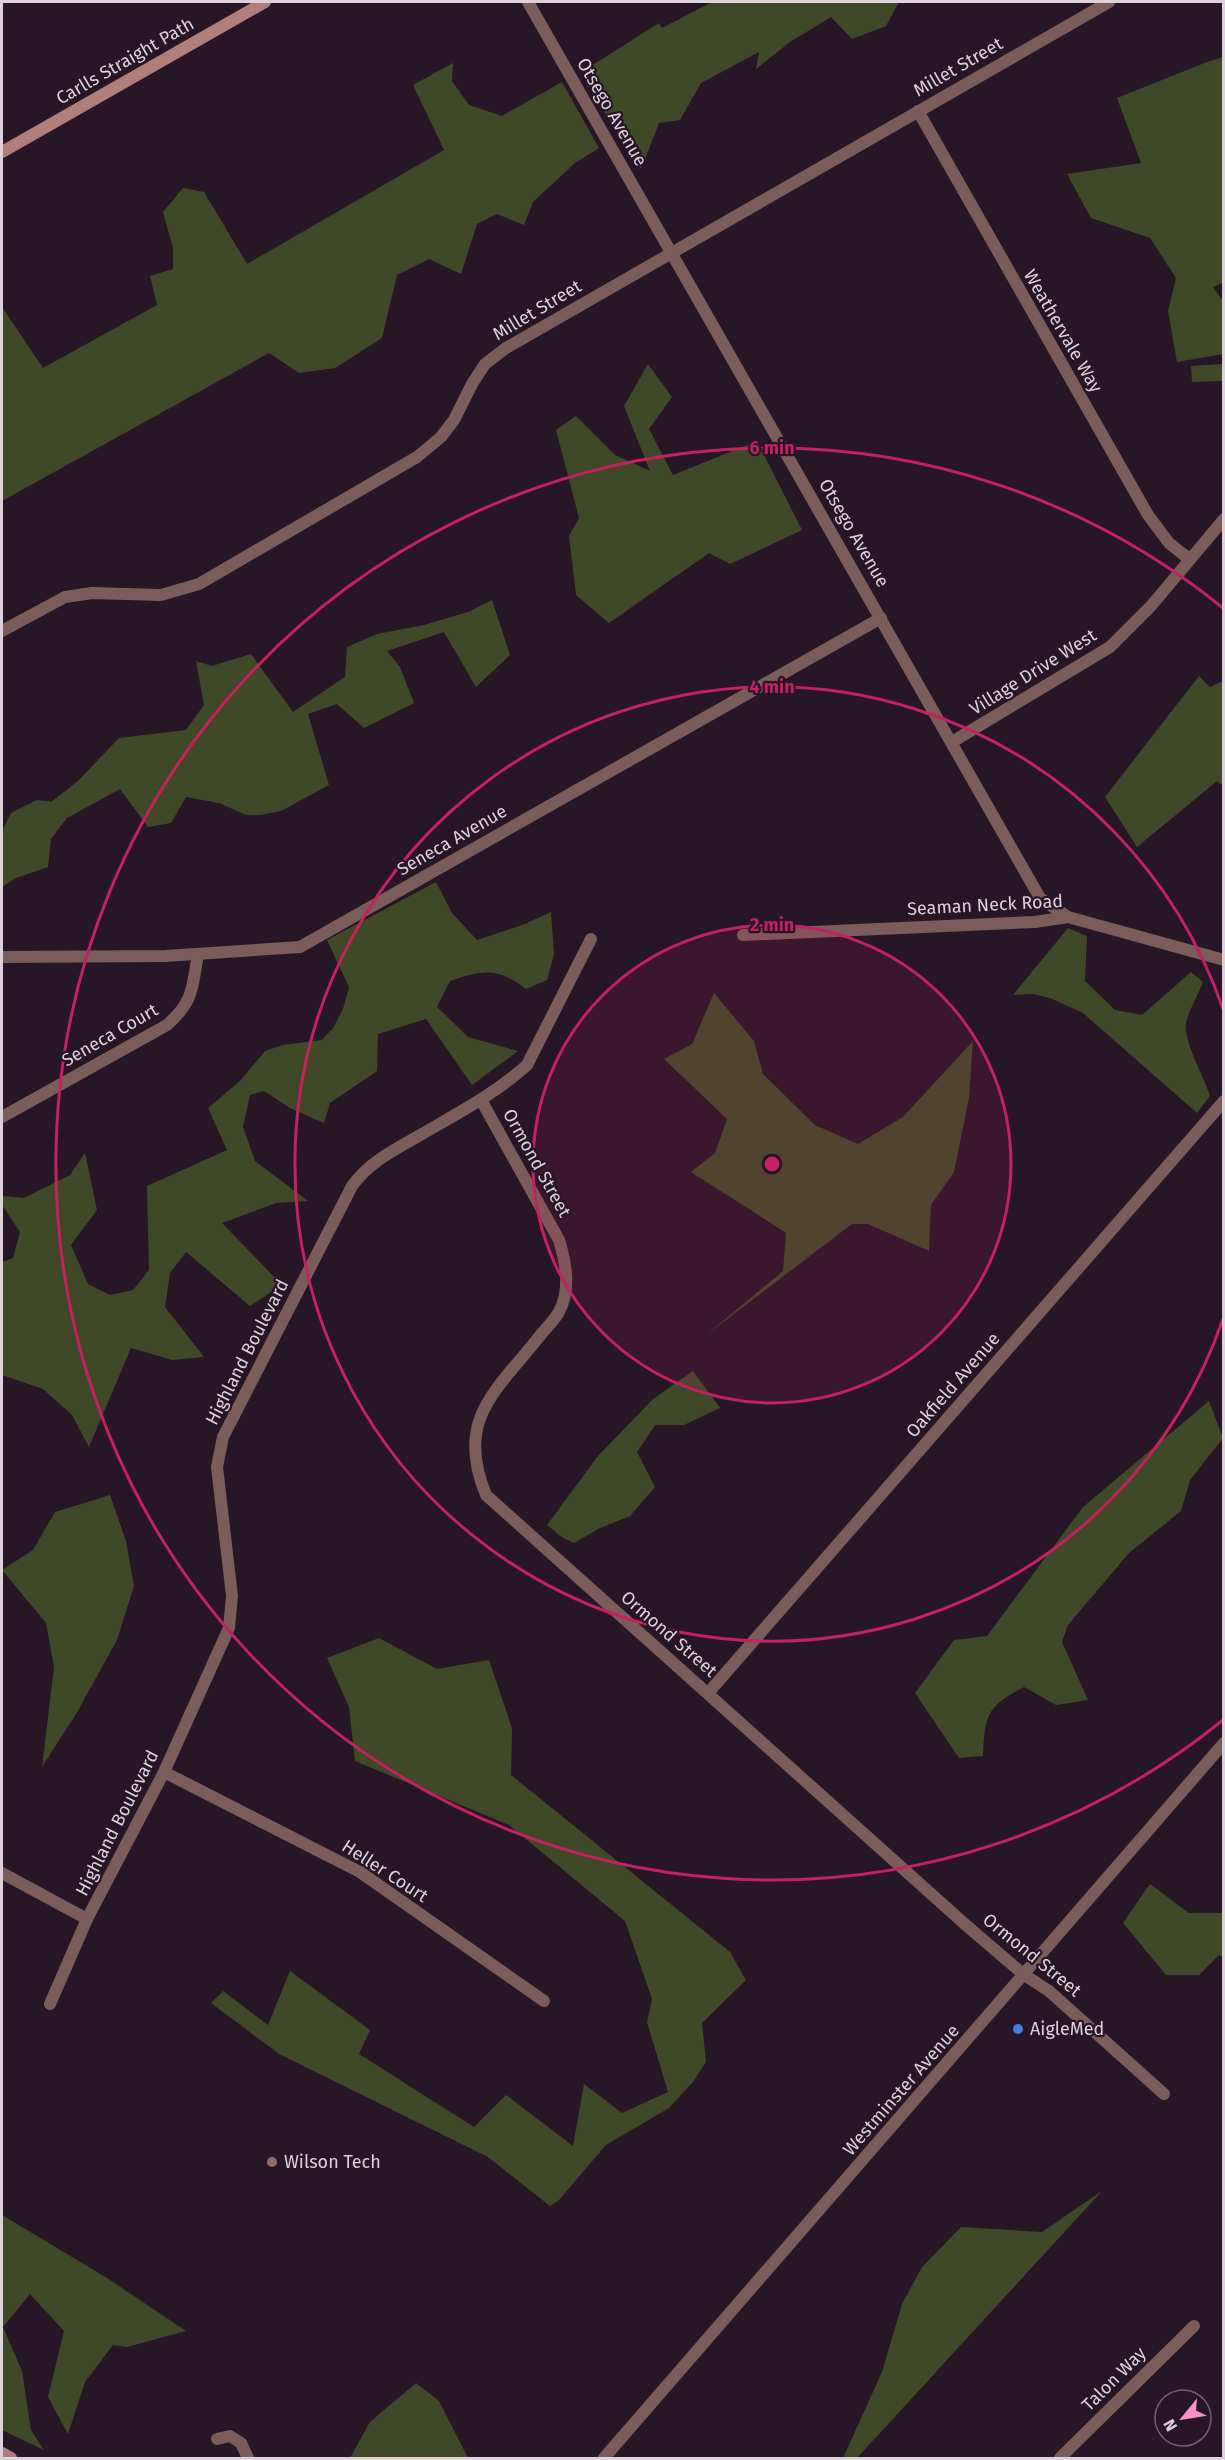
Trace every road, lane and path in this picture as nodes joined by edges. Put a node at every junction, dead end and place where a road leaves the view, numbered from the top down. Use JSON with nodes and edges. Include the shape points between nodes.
{"nodes":[{"id":1,"x":265,"y":2,"type":"edge"},
{"id":2,"x":528,"y":2,"type":"edge"},
{"id":3,"x":1109,"y":2,"type":"edge"},
{"id":4,"x":918,"y":111,"type":"junction"},
{"id":5,"x":2,"y":152,"type":"edge"},
{"id":6,"x":673,"y":253,"type":"junction"},
{"id":7,"x":1224,"y":519,"type":"edge"},
{"id":8,"x":1189,"y":558,"type":"junction"},
{"id":9,"x":881,"y":618,"type":"junction"},
{"id":10,"x":2,"y":630,"type":"edge"},
{"id":11,"x":952,"y":742,"type":"junction"},
{"id":12,"x":1068,"y":917,"type":"junction"},
{"id":13,"x":743,"y":935,"type":"dead end"},
{"id":14,"x":591,"y":939,"type":"dead end"},
{"id":15,"x":198,"y":954,"type":"junction"},
{"id":16,"x":2,"y":957,"type":"edge"},
{"id":17,"x":1224,"y":960,"type":"edge"},
{"id":18,"x":481,"y":1100,"type":"junction"},
{"id":19,"x":1224,"y":1101,"type":"edge"},
{"id":20,"x":2,"y":1117,"type":"edge"},
{"id":21,"x":709,"y":1692,"type":"junction"},
{"id":22,"x":1224,"y":1743,"type":"edge"},
{"id":23,"x":164,"y":1772,"type":"junction"},
{"id":24,"x":2,"y":1873,"type":"edge"},
{"id":25,"x":87,"y":1919,"type":"junction"},
{"id":26,"x":1023,"y":1974,"type":"junction"},
{"id":27,"x":544,"y":2001,"type":"dead end"},
{"id":28,"x":50,"y":2004,"type":"dead end"},
{"id":29,"x":1164,"y":2094,"type":"dead end"},
{"id":30,"x":1194,"y":2325,"type":"dead end"},
{"id":31,"x":217,"y":2439,"type":"dead end"},
{"id":32,"x":2,"y":2453,"type":"edge"},
{"id":33,"x":11,"y":2458,"type":"edge"},
{"id":34,"x":248,"y":2458,"type":"edge"},
{"id":35,"x":604,"y":2458,"type":"edge"},
{"id":36,"x":1060,"y":2458,"type":"edge"}],
"edges":[{"from":1,"to":5,"type":"street","name":"Carlls Straight Path"},
{"from":2,"to":6,"type":"street","name":"Otsego Avenue"},
{"from":3,"to":4,"type":"street","name":"Millet Street"},
{"from":4,"to":6,"type":"street","name":"Millet Street"},
{"from":4,"to":8,"type":"street","name":"Weathervale Way","via":[[1148,515],[1169,543]]},
{"from":6,"to":9,"type":"street","name":"Otsego Avenue"},
{"from":6,"to":10,"type":"street","name":"Millet Street","via":[[485,364],[454,420],[417,457],[199,584],[161,596],[92,593],[65,597]]},
{"from":7,"to":8,"type":"street","name":"Village Drive West"},
{"from":8,"to":11,"type":"street","name":"Village Drive West","via":[[1151,606],[1110,647]]},
{"from":9,"to":11,"type":"street","name":"Otsego Avenue"},
{"from":9,"to":15,"type":"street","name":"Seneca Avenue","via":[[300,947]]},
{"from":11,"to":12,"type":"street","name":"Otsego Avenue","via":[[1040,898]]},
{"from":12,"to":13,"type":"street","name":"Seaman Neck Road","via":[[1035,922]]},
{"from":12,"to":17,"type":"street","name":"Seaman Neck Road"},
{"from":14,"to":18,"type":"street","name":"Highland Boulevard","via":[[527,1065]]},
{"from":15,"to":16,"type":"street","name":"Seneca Avenue"},
{"from":15,"to":20,"type":"street","name":"Seneca Court","via":[[191,993],[183,1010],[167,1025]]},
{"from":18,"to":21,"type":"street","name":"Ormond Street","via":[[559,1240],[566,1265],[559,1312],[486,1403],[476,1425],[478,1476],[486,1495],[502,1511]]},
{"from":18,"to":23,"type":"street","name":"Highland Boulevard","via":[[363,1171],[223,1437],[217,1467],[232,1596],[229,1628]]},
{"from":19,"to":21,"type":"street","name":"Oakfield Avenue"},
{"from":21,"to":26,"type":"street","name":"Ormond Street"},
{"from":22,"to":26,"type":"street","name":"Westminster Avenue"},
{"from":23,"to":25,"type":"street","name":"Highland Boulevard"},
{"from":23,"to":27,"type":"street","name":"Heller Court","via":[[360,1872]]},
{"from":24,"to":25,"type":"street"},
{"from":25,"to":28,"type":"street","name":"Highland Boulevard"},
{"from":26,"to":29,"type":"street","name":"Ormond Street","via":[[1049,1991]]},
{"from":26,"to":35,"type":"street","name":"Westminster Avenue"},
{"from":30,"to":36,"type":"street","name":"Talon Way"},
{"from":31,"to":34,"type":"street","via":[[230,2436],[241,2444]]},
{"from":32,"to":33,"type":"street"}]}
